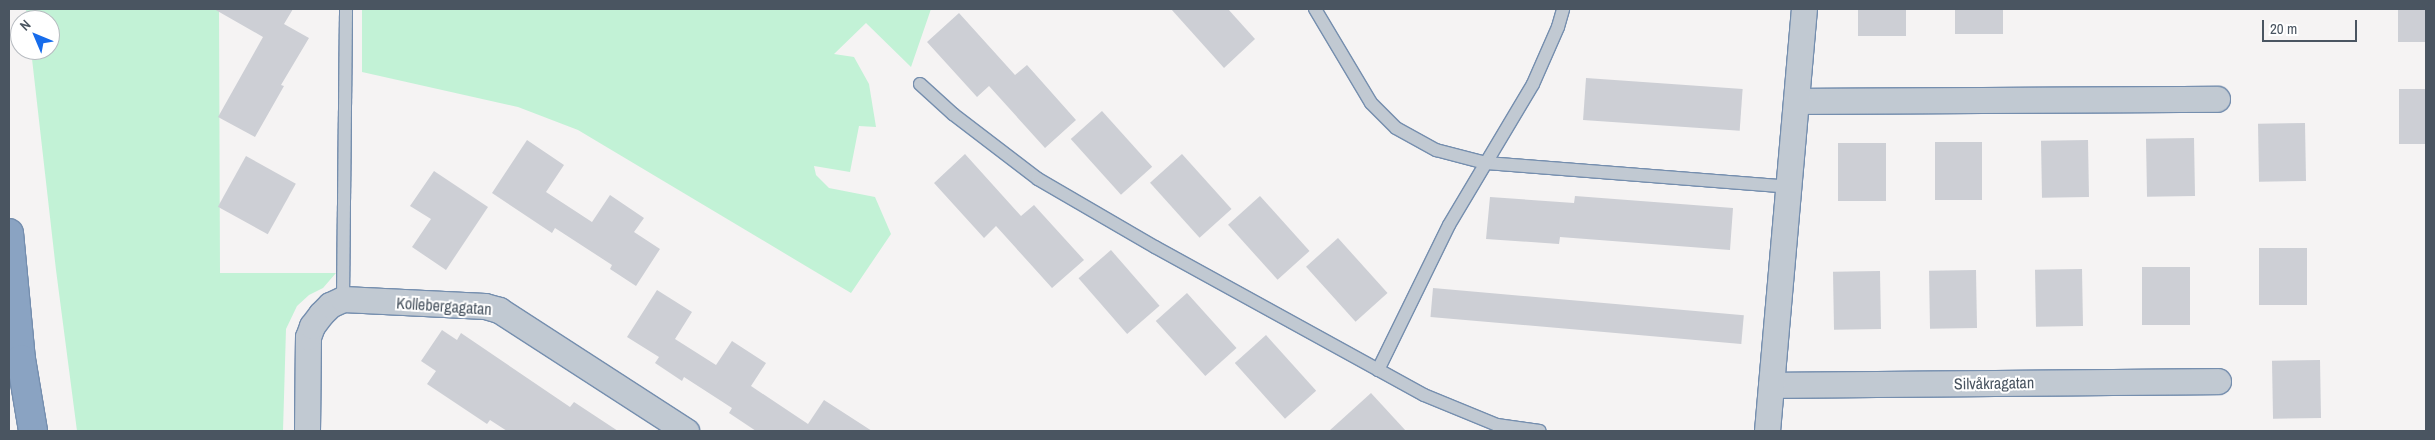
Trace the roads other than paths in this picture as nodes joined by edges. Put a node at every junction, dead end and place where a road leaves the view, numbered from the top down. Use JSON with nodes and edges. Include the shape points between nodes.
{"nodes":[{"id":1,"x":346,"y":9,"type":"edge"},
{"id":2,"x":1316,"y":9,"type":"edge"},
{"id":3,"x":1563,"y":9,"type":"edge"},
{"id":4,"x":1804,"y":9,"type":"edge"},
{"id":5,"x":920,"y":84,"type":"dead end"},
{"id":6,"x":2217,"y":99,"type":"dead end"},
{"id":7,"x":1796,"y":101,"type":"junction"},
{"id":8,"x":1486,"y":163,"type":"junction"},
{"id":9,"x":1789,"y":187,"type":"junction"},
{"id":10,"x":9,"y":234,"type":"edge"},
{"id":11,"x":343,"y":299,"type":"junction"},
{"id":12,"x":1378,"y":370,"type":"junction"},
{"id":13,"x":2218,"y":381,"type":"dead end"},
{"id":14,"x":1771,"y":386,"type":"junction"},
{"id":15,"x":33,"y":431,"type":"edge"},
{"id":16,"x":308,"y":431,"type":"edge"},
{"id":17,"x":686,"y":431,"type":"edge"},
{"id":18,"x":1540,"y":431,"type":"edge"},
{"id":19,"x":1767,"y":431,"type":"edge"}],
"edges":[{"from":1,"to":11,"type":"lane"},
{"from":2,"to":8,"type":"lane","via":[[1371,103],[1396,128],[1436,150]]},
{"from":3,"to":8,"type":"lane","via":[[1533,84]]},
{"from":4,"to":7,"type":"street"},
{"from":5,"to":12,"type":"lane","via":[[953,114],[1038,179]]},
{"from":6,"to":7,"type":"street"},
{"from":7,"to":9,"type":"street"},
{"from":8,"to":9,"type":"lane"},
{"from":8,"to":12,"type":"lane","via":[[1449,226]]},
{"from":9,"to":14,"type":"street"},
{"from":10,"to":15,"type":"highway","via":[[21,359]]},
{"from":11,"to":16,"type":"street","via":[[321,314],[308,337]]},
{"from":11,"to":17,"type":"street","name":"Kollebergagatan","via":[[485,306],[499,310]]},
{"from":12,"to":18,"type":"lane","via":[[1424,395],[1496,425]]},
{"from":13,"to":14,"type":"street","name":"Silvåkragatan"},
{"from":14,"to":19,"type":"street"}]}
